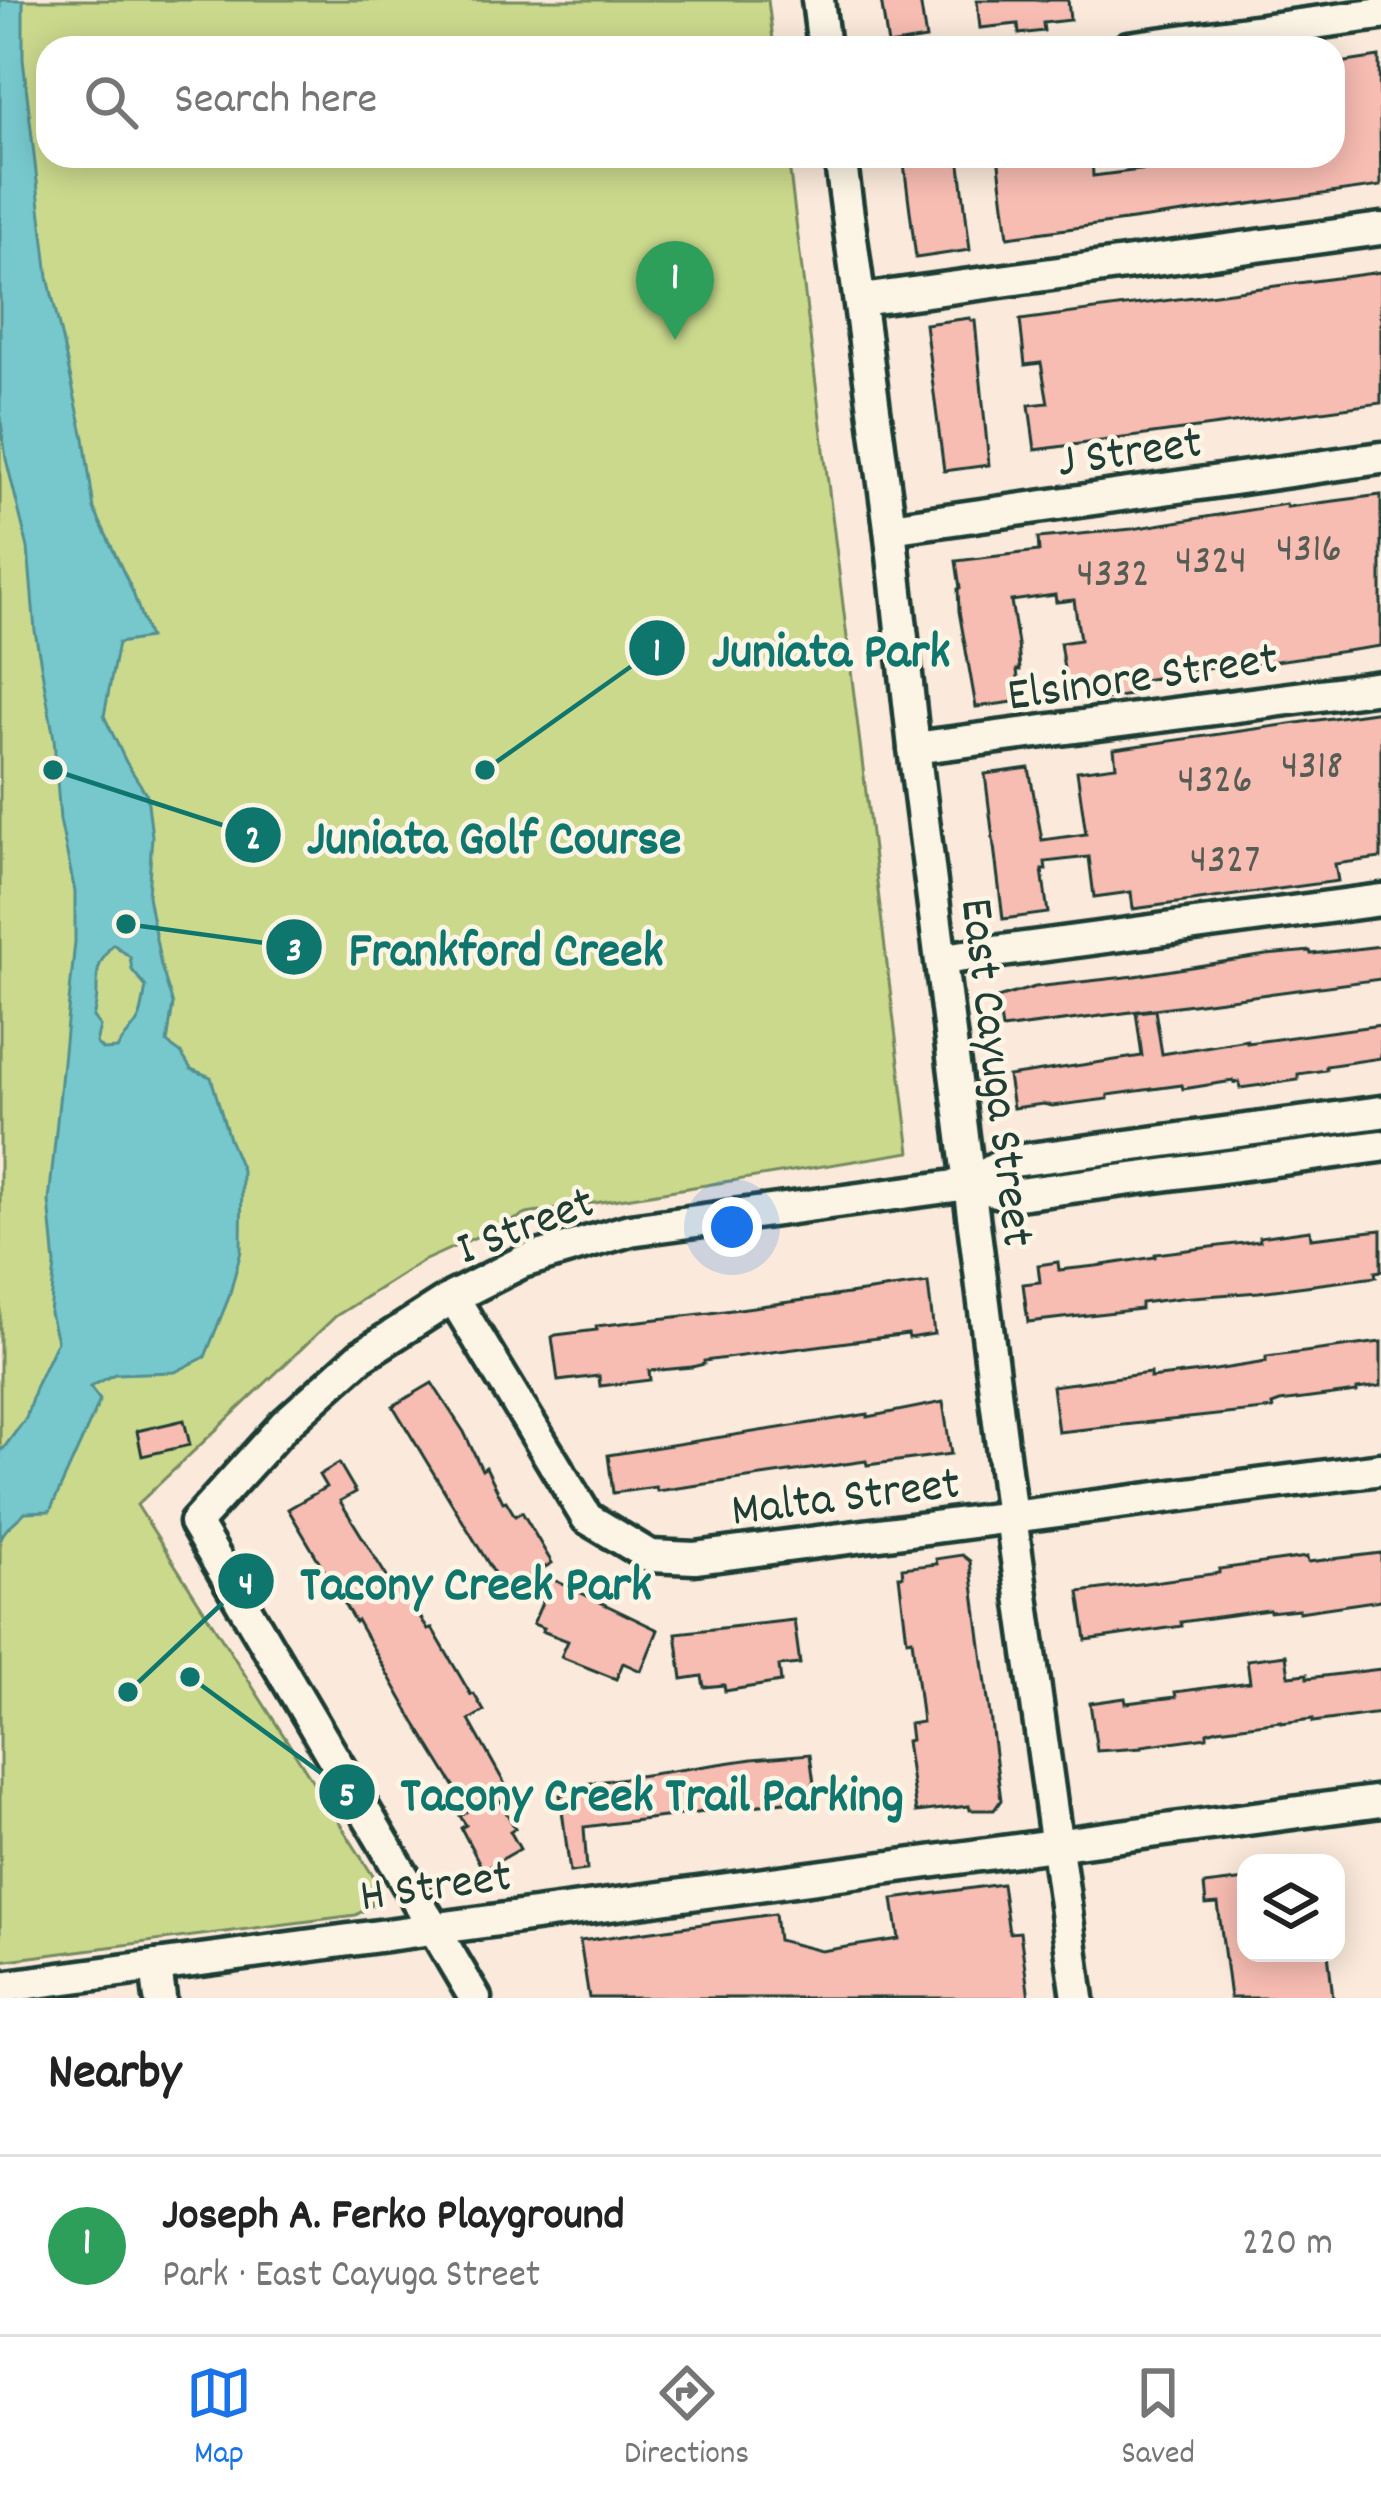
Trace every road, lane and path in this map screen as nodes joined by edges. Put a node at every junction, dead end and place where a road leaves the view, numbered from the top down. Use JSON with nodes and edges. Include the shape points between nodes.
{"nodes":[{"id":1,"x":818,"y":0,"type":"edge"},
{"id":2,"x":1381,"y":14,"type":"edge"},
{"id":3,"x":822,"y":36,"type":"edge"},
{"id":4,"x":1217,"y":36,"type":"edge"},
{"id":5,"x":841,"y":168,"type":"edge"},
{"id":6,"x":1381,"y":229,"type":"edge"},
{"id":7,"x":861,"y":300,"type":"junction"},
{"id":8,"x":1381,"y":458,"type":"edge"},
{"id":9,"x":890,"y":527,"type":"junction"},
{"id":10,"x":1381,"y":687,"type":"edge"},
{"id":11,"x":914,"y":748,"type":"junction"},
{"id":12,"x":1381,"y":900,"type":"edge"},
{"id":13,"x":942,"y":959,"type":"junction"},
{"id":14,"x":1381,"y":1112,"type":"edge"},
{"id":15,"x":1381,"y":1146,"type":"edge"},
{"id":16,"x":969,"y":1184,"type":"junction"},
{"id":17,"x":454,"y":1298,"type":"junction"},
{"id":18,"x":1381,"y":1469,"type":"edge"},
{"id":19,"x":1011,"y":1517,"type":"junction"},
{"id":20,"x":1381,"y":1801,"type":"edge"},
{"id":21,"x":1058,"y":1844,"type":"junction"},
{"id":22,"x":434,"y":1927,"type":"junction"},
{"id":23,"x":156,"y":1966,"type":"junction"},
{"id":24,"x":0,"y":1988,"type":"edge"},
{"id":25,"x":160,"y":1998,"type":"edge"},
{"id":26,"x":476,"y":1998,"type":"edge"},
{"id":27,"x":1078,"y":1998,"type":"edge"}],
"edges":[{"from":1,"to":3,"type":"street"},
{"from":2,"to":4,"type":"street"},
{"from":5,"to":7,"type":"street","name":"East Cayuga Street"},
{"from":6,"to":7,"type":"street"},
{"from":7,"to":9,"type":"street","name":"East Cayuga Street"},
{"from":8,"to":9,"type":"street","name":"J Street"},
{"from":9,"to":11,"type":"street","name":"East Cayuga Street"},
{"from":10,"to":11,"type":"street","name":"Elsinore Street"},
{"from":11,"to":13,"type":"street","name":"East Cayuga Street"},
{"from":12,"to":13,"type":"street"},
{"from":13,"to":16,"type":"street","name":"East Cayuga Street"},
{"from":14,"to":16,"type":"street","name":"I Street","via":[[1007,1162]]},
{"from":15,"to":16,"type":"street","name":"I Street","via":[[1011,1195]]},
{"from":16,"to":17,"type":"street","name":"I Street","via":[[630,1230],[523,1262]]},
{"from":16,"to":19,"type":"street","name":"East Cayuga Street"},
{"from":17,"to":19,"type":"street","name":"Malta Street","via":[[587,1518],[650,1556],[695,1558]]},
{"from":17,"to":22,"type":"street","name":"I Street","via":[[361,1356],[195,1523]]},
{"from":18,"to":19,"type":"street","name":"Malta Street"},
{"from":19,"to":21,"type":"street","name":"East Cayuga Street"},
{"from":20,"to":21,"type":"street","name":"H Street"},
{"from":21,"to":22,"type":"street","name":"H Street"},
{"from":21,"to":27,"type":"street","name":"East Cayuga Street"},
{"from":22,"to":23,"type":"street","name":"H Street"},
{"from":22,"to":26,"type":"street"},
{"from":23,"to":24,"type":"street","name":"H Street"},
{"from":23,"to":25,"type":"street"}]}
